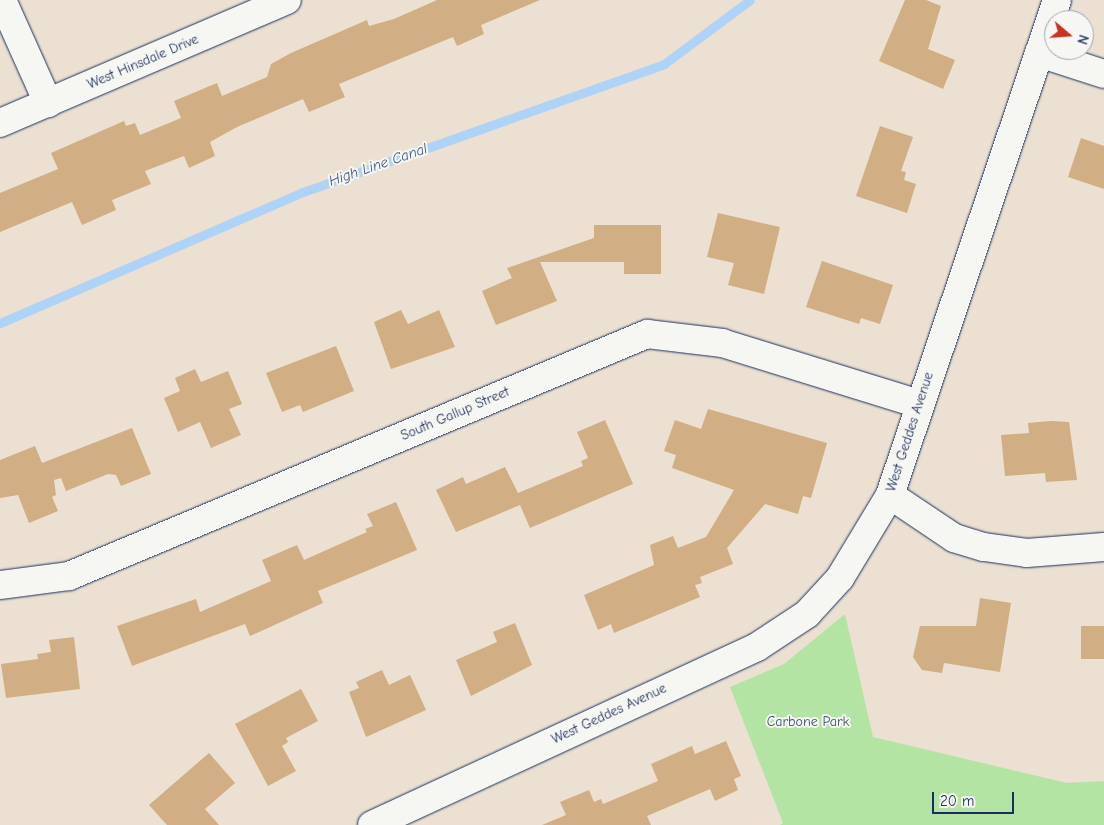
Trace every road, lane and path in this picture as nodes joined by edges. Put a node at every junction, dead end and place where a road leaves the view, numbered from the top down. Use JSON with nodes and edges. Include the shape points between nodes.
{"nodes":[{"id":1,"x":2,"y":0,"type":"edge"},
{"id":2,"x":286,"y":0,"type":"edge"},
{"id":3,"x":1056,"y":0,"type":"edge"},
{"id":4,"x":1039,"y":53,"type":"junction"},
{"id":5,"x":1104,"y":74,"type":"edge"},
{"id":6,"x":48,"y":103,"type":"junction"},
{"id":7,"x":0,"y":123,"type":"edge"},
{"id":8,"x":919,"y":404,"type":"junction"},
{"id":9,"x":890,"y":496,"type":"junction"},
{"id":10,"x":1104,"y":547,"type":"edge"},
{"id":11,"x":0,"y":585,"type":"edge"},
{"id":12,"x":372,"y":825,"type":"edge"}],
"edges":[{"from":1,"to":6,"type":"street"},
{"from":2,"to":6,"type":"street","name":"West Hinsdale Drive"},
{"from":3,"to":4,"type":"street","name":"West Geddes Avenue"},
{"from":4,"to":5,"type":"street"},
{"from":4,"to":8,"type":"street","name":"West Geddes Avenue"},
{"from":6,"to":7,"type":"street","name":"West Hinsdale Drive"},
{"from":8,"to":9,"type":"street","name":"West Geddes Avenue"},
{"from":8,"to":11,"type":"street","name":"South Gallup Street","via":[[722,344],[647,334],[69,576]]},
{"from":9,"to":10,"type":"street","via":[[954,538],[984,547],[1027,553]]},
{"from":9,"to":12,"type":"street","name":"West Geddes Avenue","via":[[840,578],[807,614],[757,647]]}]}
